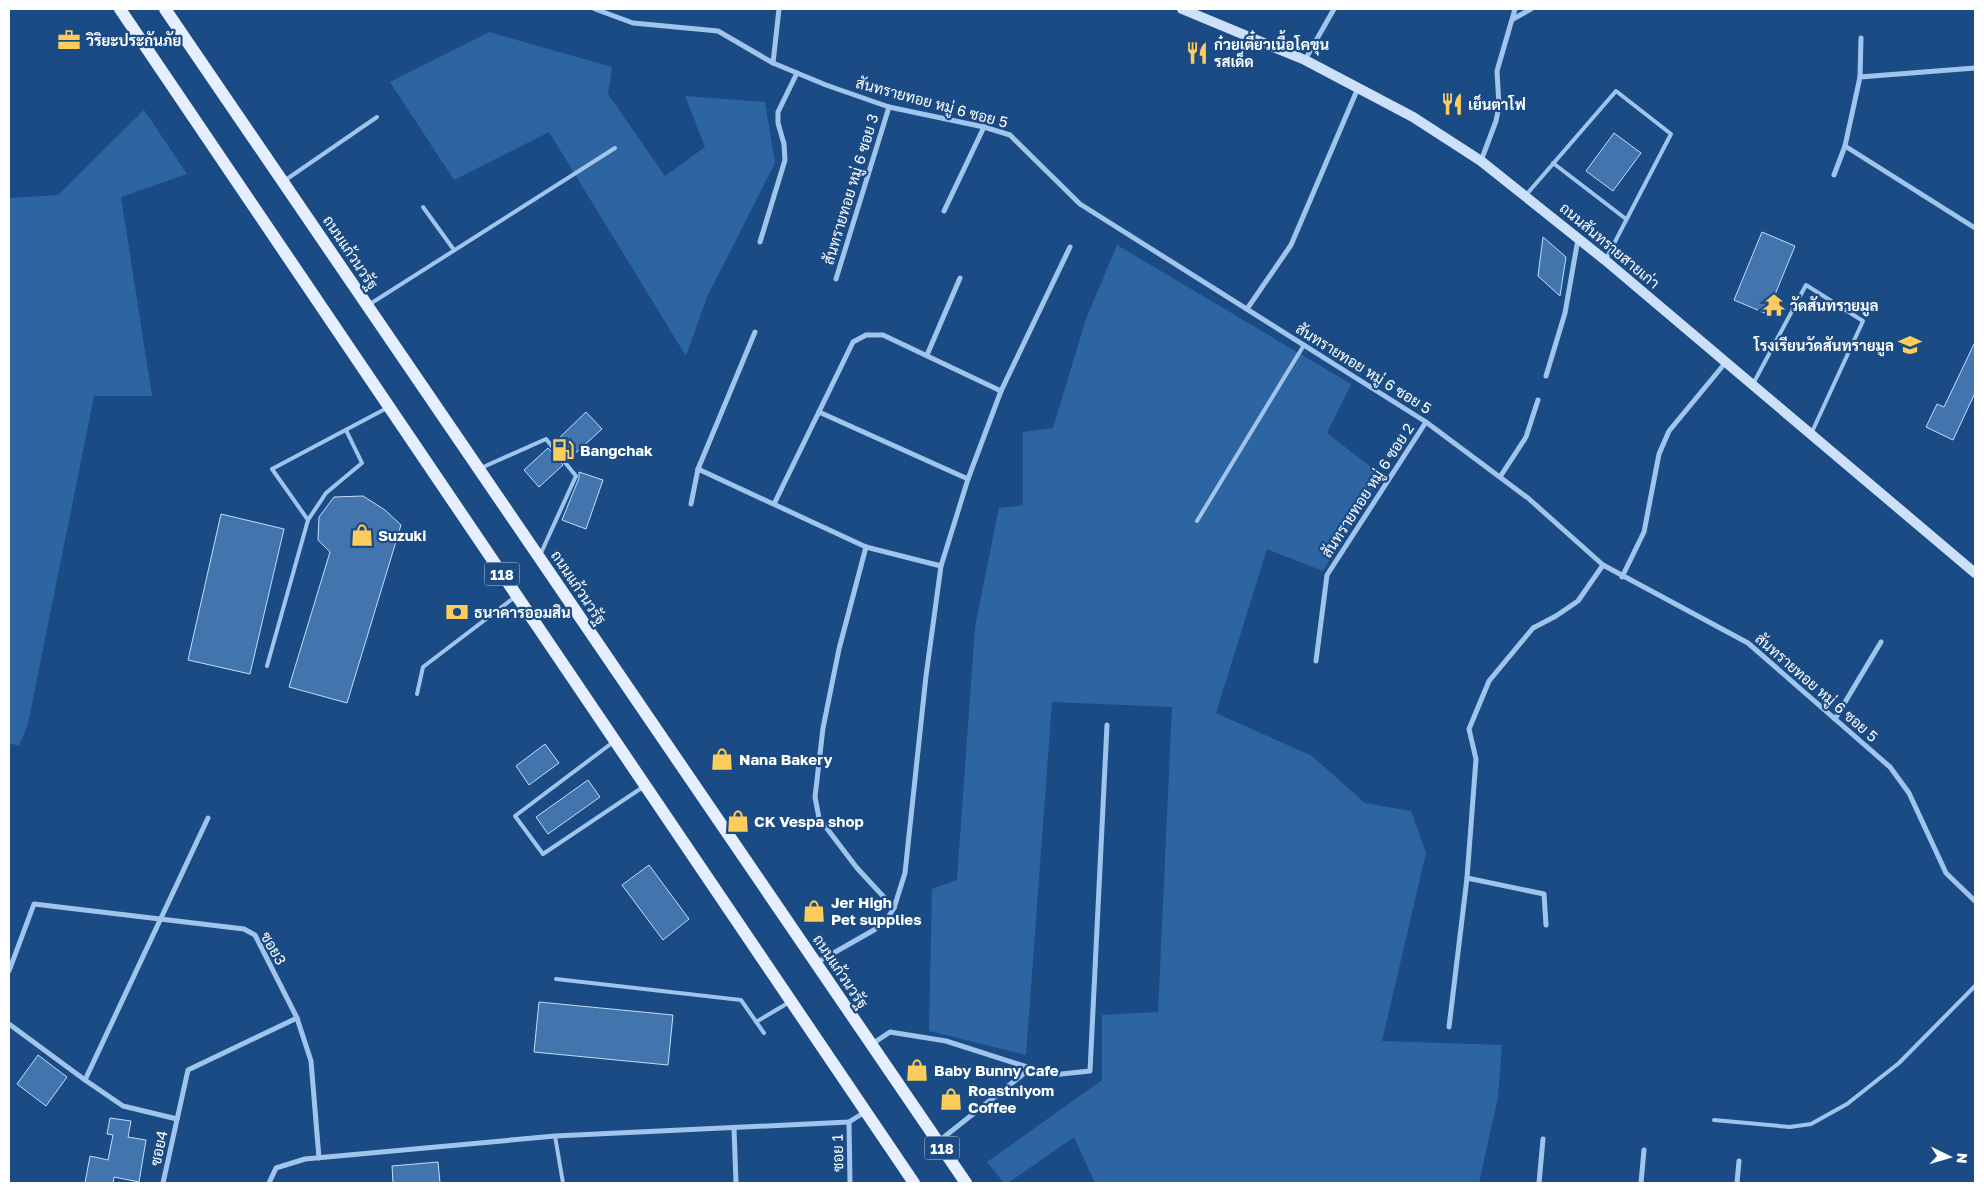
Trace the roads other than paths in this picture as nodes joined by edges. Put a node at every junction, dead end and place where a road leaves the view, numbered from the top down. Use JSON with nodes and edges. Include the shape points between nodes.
{"nodes":[{"id":1,"x":120,"y":9,"type":"edge"},
{"id":2,"x":165,"y":9,"type":"edge"},
{"id":3,"x":595,"y":9,"type":"edge"},
{"id":4,"x":779,"y":9,"type":"edge"},
{"id":5,"x":1182,"y":9,"type":"edge"},
{"id":6,"x":1334,"y":9,"type":"edge"},
{"id":7,"x":1515,"y":9,"type":"edge"},
{"id":8,"x":1532,"y":9,"type":"edge"},
{"id":9,"x":1513,"y":19,"type":"junction"},
{"id":10,"x":1861,"y":38,"type":"dead end"},
{"id":11,"x":1305,"y":60,"type":"junction"},
{"id":12,"x":773,"y":64,"type":"junction"},
{"id":13,"x":1975,"y":68,"type":"edge"},
{"id":14,"x":797,"y":74,"type":"junction"},
{"id":15,"x":1860,"y":77,"type":"junction"},
{"id":16,"x":1358,"y":88,"type":"junction"},
{"id":17,"x":888,"y":107,"type":"junction"},
{"id":18,"x":377,"y":117,"type":"dead end"},
{"id":19,"x":984,"y":127,"type":"junction"},
{"id":20,"x":1845,"y":146,"type":"junction"},
{"id":21,"x":614,"y":148,"type":"dead end"},
{"id":22,"x":1481,"y":161,"type":"junction"},
{"id":23,"x":1553,"y":163,"type":"junction"},
{"id":24,"x":1834,"y":175,"type":"dead end"},
{"id":25,"x":283,"y":182,"type":"junction"},
{"id":26,"x":1526,"y":195,"type":"junction"},
{"id":27,"x":423,"y":207,"type":"dead end"},
{"id":28,"x":944,"y":210,"type":"dead end"},
{"id":29,"x":1626,"y":219,"type":"junction"},
{"id":30,"x":1975,"y":228,"type":"edge"},
{"id":31,"x":1578,"y":239,"type":"junction"},
{"id":32,"x":760,"y":242,"type":"dead end"},
{"id":33,"x":1070,"y":248,"type":"dead end"},
{"id":34,"x":454,"y":250,"type":"junction"},
{"id":35,"x":1605,"y":260,"type":"junction"},
{"id":36,"x":960,"y":278,"type":"dead end"},
{"id":37,"x":836,"y":279,"type":"dead end"},
{"id":38,"x":367,"y":305,"type":"junction"},
{"id":39,"x":1247,"y":309,"type":"junction"},
{"id":40,"x":755,"y":332,"type":"dead end"},
{"id":41,"x":1304,"y":345,"type":"junction"},
{"id":42,"x":927,"y":355,"type":"junction"},
{"id":43,"x":1726,"y":361,"type":"junction"},
{"id":44,"x":1546,"y":376,"type":"dead end"},
{"id":45,"x":1753,"y":384,"type":"junction"},
{"id":46,"x":1001,"y":391,"type":"junction"},
{"id":47,"x":1538,"y":400,"type":"dead end"},
{"id":48,"x":389,"y":406,"type":"junction"},
{"id":49,"x":819,"y":412,"type":"junction"},
{"id":50,"x":1426,"y":422,"type":"junction"},
{"id":51,"x":346,"y":430,"type":"junction"},
{"id":52,"x":1812,"y":434,"type":"junction"},
{"id":53,"x":479,"y":469,"type":"junction"},
{"id":54,"x":698,"y":469,"type":"junction"},
{"id":55,"x":1500,"y":477,"type":"junction"},
{"id":56,"x":968,"y":479,"type":"junction"},
{"id":57,"x":691,"y":504,"type":"dead end"},
{"id":58,"x":774,"y":504,"type":"junction"},
{"id":59,"x":308,"y":520,"type":"junction"},
{"id":60,"x":1197,"y":521,"type":"dead end"},
{"id":61,"x":866,"y":547,"type":"junction"},
{"id":62,"x":539,"y":557,"type":"junction"},
{"id":63,"x":1602,"y":565,"type":"junction"},
{"id":64,"x":941,"y":566,"type":"junction"},
{"id":65,"x":1975,"y":571,"type":"edge"},
{"id":66,"x":1622,"y":577,"type":"junction"},
{"id":67,"x":516,"y":595,"type":"junction"},
{"id":68,"x":1881,"y":642,"type":"dead end"},
{"id":69,"x":1316,"y":661,"type":"dead end"},
{"id":70,"x":267,"y":666,"type":"dead end"},
{"id":71,"x":416,"y":694,"type":"dead end"},
{"id":72,"x":1835,"y":719,"type":"junction"},
{"id":73,"x":1107,"y":724,"type":"dead end"},
{"id":74,"x":615,"y":742,"type":"junction"},
{"id":75,"x":645,"y":786,"type":"junction"},
{"id":76,"x":208,"y":818,"type":"dead end"},
{"id":77,"x":1467,"y":878,"type":"junction"},
{"id":78,"x":1975,"y":901,"type":"edge"},
{"id":79,"x":894,"y":908,"type":"junction"},
{"id":80,"x":161,"y":919,"type":"junction"},
{"id":81,"x":1546,"y":925,"type":"dead end"},
{"id":82,"x":816,"y":963,"type":"junction"},
{"id":83,"x":9,"y":971,"type":"edge"},
{"id":84,"x":556,"y":979,"type":"dead end"},
{"id":85,"x":1975,"y":986,"type":"edge"},
{"id":86,"x":791,"y":1002,"type":"junction"},
{"id":87,"x":297,"y":1018,"type":"junction"},
{"id":88,"x":756,"y":1022,"type":"junction"},
{"id":89,"x":9,"y":1024,"type":"edge"},
{"id":90,"x":1449,"y":1026,"type":"dead end"},
{"id":91,"x":764,"y":1033,"type":"dead end"},
{"id":92,"x":871,"y":1045,"type":"junction"},
{"id":93,"x":1031,"y":1068,"type":"junction"},
{"id":94,"x":85,"y":1080,"type":"junction"},
{"id":95,"x":865,"y":1112,"type":"junction"},
{"id":96,"x":177,"y":1119,"type":"junction"},
{"id":97,"x":1714,"y":1120,"type":"dead end"},
{"id":98,"x":849,"y":1122,"type":"junction"},
{"id":99,"x":734,"y":1128,"type":"junction"},
{"id":100,"x":555,"y":1136,"type":"junction"},
{"id":101,"x":1543,"y":1139,"type":"dead end"},
{"id":102,"x":938,"y":1142,"type":"junction"},
{"id":103,"x":1644,"y":1150,"type":"dead end"},
{"id":104,"x":318,"y":1158,"type":"junction"},
{"id":105,"x":1738,"y":1161,"type":"dead end"},
{"id":106,"x":163,"y":1183,"type":"edge"},
{"id":107,"x":269,"y":1183,"type":"edge"},
{"id":108,"x":563,"y":1183,"type":"edge"},
{"id":109,"x":736,"y":1183,"type":"edge"},
{"id":110,"x":850,"y":1183,"type":"edge"},
{"id":111,"x":914,"y":1183,"type":"edge"},
{"id":112,"x":966,"y":1183,"type":"edge"},
{"id":113,"x":1539,"y":1183,"type":"edge"},
{"id":114,"x":1641,"y":1183,"type":"edge"},
{"id":115,"x":1737,"y":1183,"type":"edge"}],
"edges":[{"from":1,"to":48,"type":"main road","number":"118"},
{"from":2,"to":25,"type":"main road","name":"ถนนแก้วนวรัฐ","number":"118"},
{"from":3,"to":12,"type":"street","name":"สันทรายทอย หมู่ 6 ซอย 5","via":[[634,22],[718,31]]},
{"from":4,"to":12,"type":"street"},
{"from":5,"to":11,"type":"main road","name":"ถนนสันทรายสายเก่า"},
{"from":6,"to":11,"type":"street"},
{"from":7,"to":9,"type":"street"},
{"from":8,"to":9,"type":"street"},
{"from":9,"to":22,"type":"street","via":[[1497,70],[1499,106],[1496,121]]},
{"from":10,"to":15,"type":"street"},
{"from":11,"to":16,"type":"main road","name":"ถนนสันทรายสายเก่า"},
{"from":12,"to":14,"type":"street","name":"สันทรายทอย หมู่ 6 ซอย 5"},
{"from":13,"to":15,"type":"street"},
{"from":14,"to":17,"type":"street","name":"สันทรายทอย หมู่ 6 ซอย 5"},
{"from":14,"to":32,"type":"street","via":[[778,112],[785,160]]},
{"from":15,"to":20,"type":"street"},
{"from":16,"to":22,"type":"main road","name":"ถนนสันทรายสายเก่า","via":[[1413,117]]},
{"from":16,"to":39,"type":"street","via":[[1291,245]]},
{"from":17,"to":19,"type":"street","name":"สันทรายทอย หมู่ 6 ซอย 5"},
{"from":17,"to":37,"type":"street","name":"สันทรายทอย หมู่ 6 ซอย 3"},
{"from":18,"to":25,"type":"lane"},
{"from":19,"to":28,"type":"street"},
{"from":19,"to":39,"type":"street","name":"สันทรายทอย หมู่ 6 ซอย 5","via":[[1010,135],[1080,204]]},
{"from":20,"to":24,"type":"street"},
{"from":20,"to":30,"type":"street"},
{"from":21,"to":34,"type":"lane"},
{"from":22,"to":26,"type":"main road","name":"ถนนสันทรายสายเก่า"},
{"from":23,"to":26,"type":"lane"},
{"from":23,"to":29,"type":"lane"},
{"from":23,"to":29,"type":"lane","via":[[1616,91],[1671,134]]},
{"from":25,"to":38,"type":"main road","name":"ถนนแก้วนวรัฐ","number":"118"},
{"from":26,"to":31,"type":"main road","name":"ถนนสันทรายสายเก่า"},
{"from":27,"to":34,"type":"lane"},
{"from":29,"to":35,"type":"lane"},
{"from":31,"to":35,"type":"main road","name":"ถนนสันทรายสายเก่า"},
{"from":31,"to":44,"type":"street","via":[[1565,313]]},
{"from":33,"to":46,"type":"street"},
{"from":34,"to":38,"type":"lane"},
{"from":35,"to":43,"type":"main road","name":"ถนนสันทรายสายเก่า"},
{"from":36,"to":42,"type":"street"},
{"from":38,"to":53,"type":"main road","name":"ถนนแก้วนวรัฐ","number":"118"},
{"from":39,"to":41,"type":"street","name":"สันทรายทอย หมู่ 6 ซอย 5"},
{"from":40,"to":54,"type":"street"},
{"from":41,"to":50,"type":"street","name":"สันทรายทอย หมู่ 6 ซอย 5"},
{"from":41,"to":60,"type":"lane"},
{"from":42,"to":46,"type":"street"},
{"from":42,"to":49,"type":"street","via":[[883,335],[866,335],[853,342]]},
{"from":43,"to":45,"type":"main road","name":"ถนนสันทรายสายเก่า"},
{"from":43,"to":66,"type":"street","via":[[1669,431],[1659,454],[1644,532]]},
{"from":45,"to":52,"type":"main road","name":"ถนนสันทรายสายเก่า"},
{"from":45,"to":52,"type":"lane","via":[[1806,285],[1863,321]]},
{"from":46,"to":56,"type":"street"},
{"from":47,"to":55,"type":"street","via":[[1526,436]]},
{"from":48,"to":51,"type":"lane"},
{"from":48,"to":67,"type":"main road","number":"118"},
{"from":49,"to":56,"type":"street"},
{"from":49,"to":58,"type":"street"},
{"from":50,"to":55,"type":"street","name":"สันทรายทอย หมู่ 6 ซอย 5"},
{"from":50,"to":69,"type":"street","name":"สันทรายทอย หมู่ 6 ซอย 2","via":[[1327,575]]},
{"from":51,"to":59,"type":"lane","via":[[362,463],[326,493]]},
{"from":51,"to":59,"type":"lane","via":[[272,469]]},
{"from":52,"to":65,"type":"main road","name":"ถนนสันทรายสายเก่า"},
{"from":53,"to":62,"type":"main road","name":"ถนนแก้วนวรัฐ","number":"118"},
{"from":53,"to":62,"type":"lane","via":[[546,439],[576,476]]},
{"from":54,"to":57,"type":"street"},
{"from":54,"to":58,"type":"street"},
{"from":55,"to":63,"type":"street","name":"สันทรายทอย หมู่ 6 ซอย 5"},
{"from":56,"to":64,"type":"street"},
{"from":58,"to":61,"type":"street"},
{"from":59,"to":70,"type":"lane"},
{"from":61,"to":64,"type":"street"},
{"from":61,"to":79,"type":"street","via":[[823,728],[815,798],[819,818],[857,868]]},
{"from":62,"to":82,"type":"main road","name":"ถนนแก้วนวรัฐ","number":"118"},
{"from":63,"to":66,"type":"street","name":"สันทรายทอย หมู่ 6 ซอย 5"},
{"from":63,"to":77,"type":"street","via":[[1578,601],[1533,628],[1489,681],[1469,729],[1476,759]]},
{"from":64,"to":79,"type":"street","via":[[905,873]]},
{"from":66,"to":72,"type":"street","name":"สันทรายทอย หมู่ 6 ซอย 5","via":[[1748,643]]},
{"from":67,"to":71,"type":"lane","via":[[423,667]]},
{"from":67,"to":74,"type":"main road","number":"118"},
{"from":68,"to":72,"type":"street"},
{"from":72,"to":78,"type":"street","name":"สันทรายทอย หมู่ 6 ซอย 5","via":[[1890,767],[1909,793],[1946,872]]},
{"from":73,"to":93,"type":"street","via":[[1090,1071],[1052,1075]]},
{"from":74,"to":75,"type":"main road","number":"118"},
{"from":74,"to":75,"type":"lane","via":[[516,816],[543,854]]},
{"from":75,"to":86,"type":"main road","number":"118"},
{"from":76,"to":80,"type":"street"},
{"from":77,"to":81,"type":"street","via":[[1544,894]]},
{"from":77,"to":90,"type":"street"},
{"from":79,"to":82,"type":"street","via":[[885,922],[874,930]]},
{"from":80,"to":83,"type":"street","name":"ซอย3","via":[[34,904]]},
{"from":80,"to":87,"type":"street","name":"ซอย3","via":[[244,929],[255,935]]},
{"from":80,"to":94,"type":"street"},
{"from":82,"to":92,"type":"main road","name":"ถนนแก้วนวรัฐ","number":"118"},
{"from":84,"to":88,"type":"lane","via":[[741,1000]]},
{"from":85,"to":97,"type":"lane","via":[[1899,1062],[1847,1104],[1811,1124],[1790,1127]]},
{"from":86,"to":88,"type":"lane"},
{"from":86,"to":95,"type":"main road","number":"118"},
{"from":87,"to":96,"type":"street","name":"ซอย4","via":[[188,1070]]},
{"from":87,"to":104,"type":"street","name":"ซอย3","via":[[311,1061]]},
{"from":88,"to":91,"type":"lane"},
{"from":89,"to":94,"type":"street"},
{"from":92,"to":93,"type":"street","via":[[890,1032],[918,1036],[946,1041]]},
{"from":92,"to":102,"type":"main road","name":"ถนนแก้วนวรัฐ","number":"118"},
{"from":93,"to":102,"type":"street"},
{"from":94,"to":96,"type":"street","via":[[124,1106]]},
{"from":95,"to":98,"type":"street"},
{"from":95,"to":111,"type":"main road","number":"118"},
{"from":96,"to":106,"type":"street","name":"ซอย4"},
{"from":98,"to":99,"type":"street"},
{"from":98,"to":110,"type":"street","name":"ซอย 1"},
{"from":99,"to":100,"type":"street"},
{"from":99,"to":109,"type":"street"},
{"from":100,"to":104,"type":"street"},
{"from":100,"to":108,"type":"lane"},
{"from":101,"to":113,"type":"street"},
{"from":102,"to":112,"type":"main road","name":"ถนนแก้วนวรัฐ","number":"118"},
{"from":103,"to":114,"type":"street"},
{"from":104,"to":107,"type":"street","via":[[276,1168]]},
{"from":105,"to":115,"type":"street"}]}
